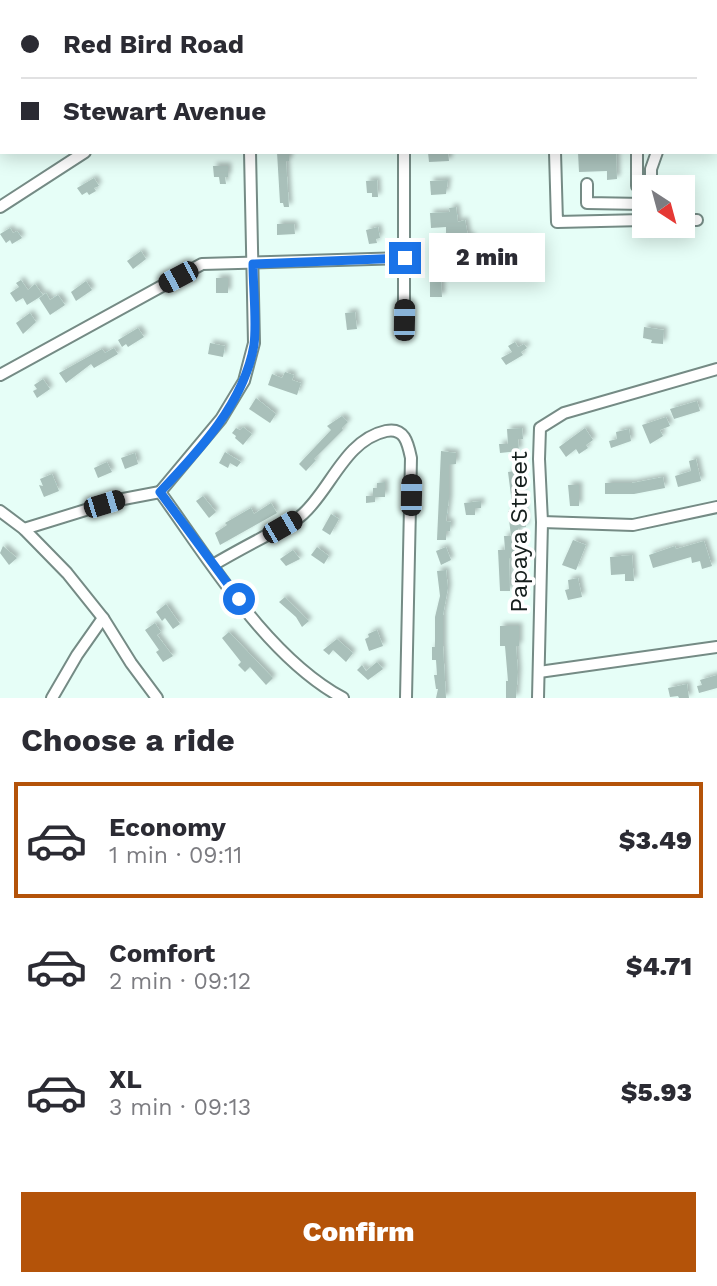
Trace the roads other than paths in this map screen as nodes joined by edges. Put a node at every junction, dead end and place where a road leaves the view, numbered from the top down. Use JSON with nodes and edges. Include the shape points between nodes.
{"nodes":[{"id":1,"x":82,"y":154,"type":"edge"},
{"id":2,"x":250,"y":154,"type":"edge"},
{"id":3,"x":404,"y":154,"type":"edge"},
{"id":4,"x":555,"y":154,"type":"edge"},
{"id":5,"x":637,"y":154,"type":"edge"},
{"id":6,"x":656,"y":154,"type":"edge"},
{"id":7,"x":638,"y":167,"type":"junction"},
{"id":8,"x":652,"y":169,"type":"junction"},
{"id":9,"x":638,"y":175,"type":"edge"},
{"id":10,"x":652,"y":175,"type":"edge"},
{"id":11,"x":587,"y":184,"type":"dead end"},
{"id":12,"x":632,"y":204,"type":"edge"},
{"id":13,"x":0,"y":207,"type":"edge"},
{"id":14,"x":632,"y":220,"type":"edge"},
{"id":15,"x":405,"y":258,"type":"junction"},
{"id":16,"x":253,"y":264,"type":"junction"},
{"id":17,"x":404,"y":320,"type":"dead end"},
{"id":18,"x":717,"y":369,"type":"edge"},
{"id":19,"x":0,"y":375,"type":"edge"},
{"id":20,"x":160,"y":492,"type":"junction"},
{"id":21,"x":717,"y":507,"type":"edge"},
{"id":22,"x":0,"y":511,"type":"edge"},
{"id":23,"x":542,"y":522,"type":"junction"},
{"id":24,"x":24,"y":529,"type":"junction"},
{"id":25,"x":213,"y":565,"type":"junction"},
{"id":26,"x":103,"y":618,"type":"junction"},
{"id":27,"x":717,"y":647,"type":"edge"},
{"id":28,"x":539,"y":672,"type":"junction"},
{"id":29,"x":52,"y":698,"type":"edge"},
{"id":30,"x":157,"y":698,"type":"edge"},
{"id":31,"x":343,"y":698,"type":"edge"},
{"id":32,"x":406,"y":698,"type":"edge"},
{"id":33,"x":538,"y":698,"type":"edge"}],
"edges":[{"from":1,"to":13,"type":"street"},
{"from":2,"to":16,"type":"street"},
{"from":3,"to":15,"type":"street"},
{"from":4,"to":14,"type":"street","via":[[557,222]]},
{"from":5,"to":7,"type":"street"},
{"from":6,"to":8,"type":"street"},
{"from":7,"to":8,"type":"street"},
{"from":7,"to":9,"type":"street"},
{"from":8,"to":10,"type":"street"},
{"from":11,"to":12,"type":"street","via":[[587,203]]},
{"from":15,"to":16,"type":"street"},
{"from":15,"to":17,"type":"street"},
{"from":16,"to":19,"type":"street","via":[[202,264]]},
{"from":16,"to":20,"type":"street","via":[[254,343],[244,381],[221,419]]},
{"from":18,"to":23,"type":"street","name":"Papaya Street","via":[[564,413],[540,428]]},
{"from":20,"to":24,"type":"street"},
{"from":20,"to":25,"type":"street"},
{"from":21,"to":23,"type":"street","via":[[633,525]]},
{"from":22,"to":24,"type":"street"},
{"from":23,"to":28,"type":"street","name":"Papaya Street"},
{"from":24,"to":26,"type":"street"},
{"from":25,"to":31,"type":"street","via":[[290,659]]},
{"from":25,"to":32,"type":"street","via":[[303,515],[365,441],[383,431],[401,432],[408,440],[411,458]]},
{"from":26,"to":29,"type":"street"},
{"from":26,"to":30,"type":"street"},
{"from":27,"to":28,"type":"street"},
{"from":28,"to":33,"type":"street","name":"Papaya Street"}]}
